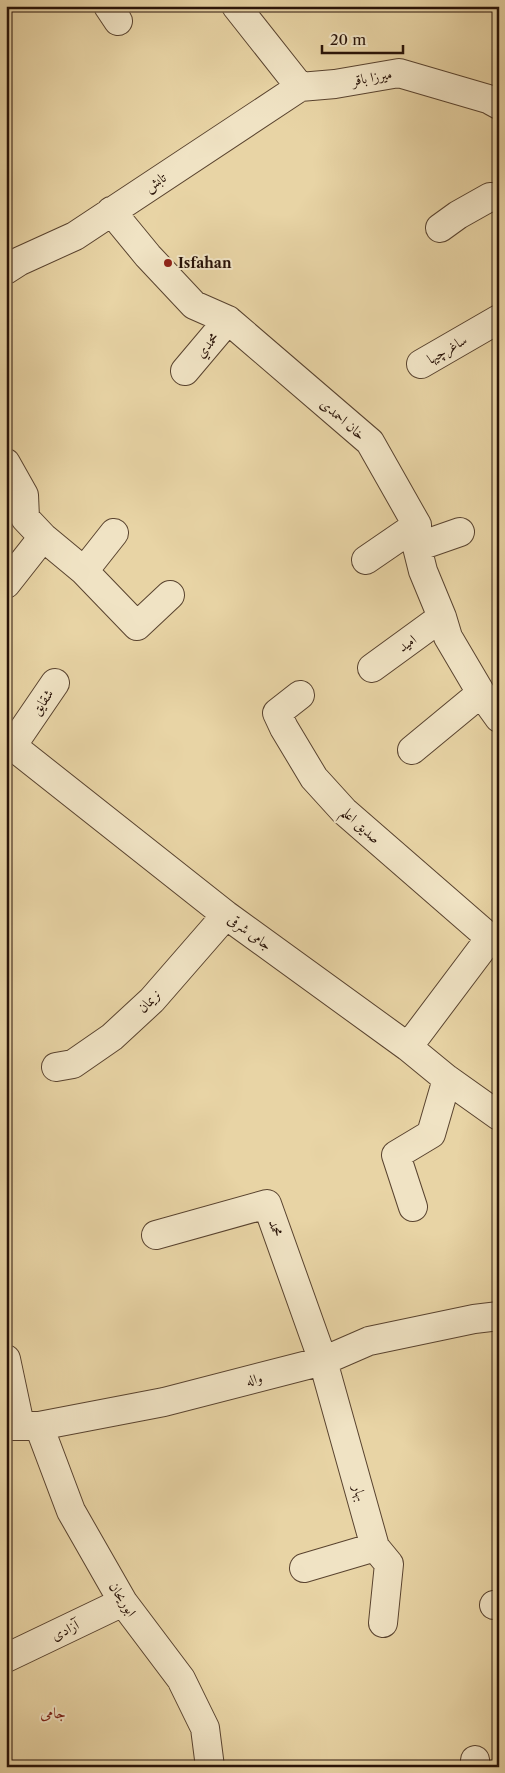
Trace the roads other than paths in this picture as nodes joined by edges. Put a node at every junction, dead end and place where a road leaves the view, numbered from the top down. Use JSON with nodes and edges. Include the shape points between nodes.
{"nodes":[{"id":1,"x":239,"y":7,"type":"edge"},
{"id":2,"x":300,"y":87,"type":"junction"},
{"id":3,"x":499,"y":106,"type":"edge"},
{"id":4,"x":499,"y":198,"type":"edge"},
{"id":5,"x":111,"y":211,"type":"junction"},
{"id":6,"x":440,"y":228,"type":"dead end"},
{"id":7,"x":6,"y":270,"type":"edge"},
{"id":8,"x":499,"y":319,"type":"edge"},
{"id":9,"x":228,"y":320,"type":"junction"},
{"id":10,"x":422,"y":364,"type":"dead end"},
{"id":11,"x":185,"y":371,"type":"dead end"},
{"id":12,"x":6,"y":463,"type":"edge"},
{"id":13,"x":460,"y":532,"type":"dead end"},
{"id":14,"x":114,"y":533,"type":"dead end"},
{"id":15,"x":417,"y":536,"type":"junction"},
{"id":16,"x":43,"y":537,"type":"junction"},
{"id":17,"x":366,"y":560,"type":"dead end"},
{"id":18,"x":84,"y":571,"type":"junction"},
{"id":19,"x":6,"y":584,"type":"edge"},
{"id":20,"x":170,"y":595,"type":"dead end"},
{"id":21,"x":442,"y":617,"type":"junction"},
{"id":22,"x":372,"y":668,"type":"dead end"},
{"id":23,"x":55,"y":683,"type":"dead end"},
{"id":24,"x":481,"y":693,"type":"junction"},
{"id":25,"x":300,"y":695,"type":"dead end"},
{"id":26,"x":499,"y":718,"type":"edge"},
{"id":27,"x":9,"y":743,"type":"edge"},
{"id":28,"x":412,"y":750,"type":"dead end"},
{"id":29,"x":226,"y":915,"type":"junction"},
{"id":30,"x":494,"y":941,"type":"edge"},
{"id":31,"x":408,"y":1047,"type":"junction"},
{"id":32,"x":72,"y":1070,"type":"dead end"},
{"id":33,"x":447,"y":1078,"type":"junction"},
{"id":34,"x":499,"y":1116,"type":"edge"},
{"id":35,"x":413,"y":1207,"type":"dead end"},
{"id":36,"x":156,"y":1235,"type":"dead end"},
{"id":37,"x":499,"y":1316,"type":"edge"},
{"id":38,"x":6,"y":1359,"type":"edge"},
{"id":39,"x":323,"y":1361,"type":"junction"},
{"id":40,"x":22,"y":1426,"type":"edge"},
{"id":41,"x":375,"y":1547,"type":"junction"},
{"id":42,"x":304,"y":1568,"type":"dead end"},
{"id":43,"x":123,"y":1602,"type":"junction"},
{"id":44,"x":383,"y":1623,"type":"dead end"},
{"id":45,"x":6,"y":1658,"type":"edge"},
{"id":46,"x":210,"y":1767,"type":"edge"}],
"edges":[{"from":1,"to":2,"type":"street"},
{"from":2,"to":3,"type":"street","name":"میرزا باقر","via":[[399,73],[488,99]]},
{"from":2,"to":5,"type":"street","name":"تابش"},
{"from":4,"to":6,"type":"street","via":[[490,197]]},
{"from":5,"to":7,"type":"street","name":"تابش","via":[[75,236]]},
{"from":5,"to":9,"type":"street","name":"خان احمدی","via":[[194,305]]},
{"from":8,"to":10,"type":"street","name":"ساغرچیها"},
{"from":9,"to":11,"type":"street","name":"محمدي"},
{"from":9,"to":15,"type":"street","name":"خان احمدی","via":[[370,442]]},
{"from":12,"to":16,"type":"street","via":[[24,494],[25,518]]},
{"from":13,"to":15,"type":"street"},
{"from":14,"to":18,"type":"street"},
{"from":15,"to":17,"type":"street"},
{"from":15,"to":21,"type":"street","name":"خان احمدی","via":[[423,571]]},
{"from":16,"to":18,"type":"street"},
{"from":16,"to":19,"type":"street"},
{"from":18,"to":20,"type":"street","via":[[137,626]]},
{"from":21,"to":22,"type":"street","name":"امید"},
{"from":21,"to":24,"type":"street","name":"خان احمدی","via":[[448,637]]},
{"from":23,"to":27,"type":"street","name":"شقایق"},
{"from":24,"to":26,"type":"street","name":"خان احمدی"},
{"from":24,"to":28,"type":"street"},
{"from":25,"to":30,"type":"street","name":"صدیق اعلم","via":[[277,713],[314,778],[344,811]]},
{"from":27,"to":29,"type":"street","name":"جامی شرقی"},
{"from":29,"to":31,"type":"street","name":"جامی شرقی"},
{"from":29,"to":32,"type":"street","name":"نریمان","via":[[152,1000]]},
{"from":30,"to":31,"type":"street","name":"صدیق اعلم"},
{"from":31,"to":33,"type":"street","name":"جامی شرقی"},
{"from":33,"to":34,"type":"street","name":"جامی شرقی"},
{"from":33,"to":35,"type":"street","via":[[431,1134],[396,1155]]},
{"from":36,"to":39,"type":"street","name":"محمد","via":[[267,1204]]},
{"from":37,"to":39,"type":"street","name":"واله","via":[[369,1341]]},
{"from":38,"to":40,"type":"street","name":"ابوریحان"},
{"from":39,"to":40,"type":"street","name":"واله","via":[[164,1402]]},
{"from":39,"to":41,"type":"street","name":"بهار"},
{"from":40,"to":43,"type":"street","name":"ابوریحان"},
{"from":41,"to":42,"type":"street"},
{"from":41,"to":44,"type":"street","name":"بهار","via":[[389,1564]]},
{"from":43,"to":45,"type":"street","name":"آزادی"},
{"from":43,"to":46,"type":"street","name":"ابوریحان","via":[[181,1679],[205,1728]]}]}
